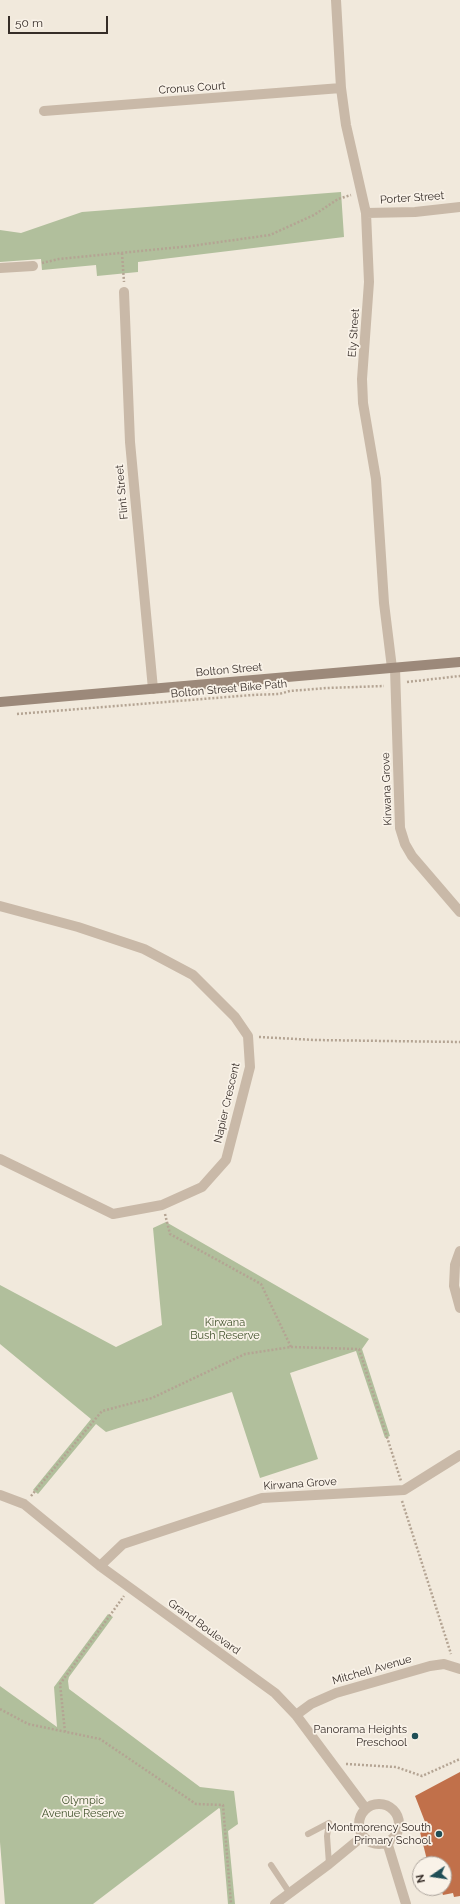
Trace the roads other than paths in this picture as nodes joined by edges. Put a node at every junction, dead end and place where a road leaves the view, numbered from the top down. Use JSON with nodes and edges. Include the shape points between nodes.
{"nodes":[{"id":1,"x":336,"y":0,"type":"edge"},
{"id":2,"x":341,"y":88,"type":"junction"},
{"id":3,"x":44,"y":112,"type":"dead end"},
{"id":4,"x":460,"y":207,"type":"edge"},
{"id":5,"x":366,"y":213,"type":"junction"},
{"id":6,"x":33,"y":266,"type":"road end"},
{"id":7,"x":0,"y":268,"type":"edge"},
{"id":8,"x":124,"y":292,"type":"road end"},
{"id":9,"x":460,"y":662,"type":"edge"},
{"id":10,"x":393,"y":668,"type":"junction"},
{"id":11,"x":153,"y":689,"type":"junction"},
{"id":12,"x":0,"y":702,"type":"edge"},
{"id":13,"x":0,"y":906,"type":"edge"},
{"id":14,"x":460,"y":912,"type":"edge"},
{"id":15,"x":0,"y":1159,"type":"edge"},
{"id":16,"x":460,"y":1251,"type":"edge"},
{"id":17,"x":460,"y":1308,"type":"edge"},
{"id":18,"x":460,"y":1455,"type":"edge"},
{"id":19,"x":0,"y":1495,"type":"edge"},
{"id":20,"x":100,"y":1566,"type":"junction"},
{"id":21,"x":457,"y":1668,"type":"edge"},
{"id":22,"x":296,"y":1715,"type":"junction"},
{"id":23,"x":366,"y":1808,"type":"junction"},
{"id":24,"x":308,"y":1834,"type":"dead end"},
{"id":25,"x":363,"y":1836,"type":"junction"},
{"id":26,"x":387,"y":1842,"type":"junction"},
{"id":27,"x":330,"y":1864,"type":"junction"},
{"id":28,"x":271,"y":1865,"type":"dead end"},
{"id":29,"x":289,"y":1892,"type":"junction"},
{"id":30,"x":275,"y":1904,"type":"edge"},
{"id":31,"x":406,"y":1904,"type":"edge"}],
"edges":[{"from":1,"to":2,"type":"street","name":"Ely Street"},
{"from":2,"to":3,"type":"street","name":"Cronus Court"},
{"from":2,"to":5,"type":"street","name":"Ely Street","via":[[346,125]]},
{"from":4,"to":5,"type":"street","name":"Porter Street","via":[[415,212]]},
{"from":5,"to":10,"type":"street","name":"Ely Street","via":[[369,282],[362,379],[363,403],[376,479],[384,603]]},
{"from":6,"to":7,"type":"street"},
{"from":8,"to":11,"type":"street","name":"Flint Street","via":[[130,442]]},
{"from":9,"to":10,"type":"main road","name":"Bolton Street"},
{"from":10,"to":11,"type":"main road","name":"Bolton Street"},
{"from":10,"to":14,"type":"street","name":"Kirwana Grove","via":[[400,828],[412,856]]},
{"from":11,"to":12,"type":"main road","name":"Bolton Street"},
{"from":13,"to":15,"type":"street","name":"Napier Crescent","via":[[78,927],[151,952],[193,975],[235,1017],[248,1036],[250,1067],[226,1160],[202,1187],[162,1205],[113,1214]]},
{"from":16,"to":17,"type":"street","via":[[455,1265],[454,1286]]},
{"from":18,"to":20,"type":"street","name":"Kirwana Grove","via":[[404,1490],[262,1498],[123,1544]]},
{"from":19,"to":20,"type":"street","name":"Grand Boulevard","via":[[24,1504]]},
{"from":20,"to":22,"type":"street","name":"Grand Boulevard","via":[[275,1693]]},
{"from":21,"to":22,"type":"street","name":"Mitchell Avenue","via":[[444,1664],[430,1666],[336,1693],[311,1704]]},
{"from":22,"to":23,"type":"street","name":"Grand Boulevard"},
{"from":23,"to":25,"type":"street","via":[[360,1822]]},
{"from":23,"to":26,"type":"street","via":[[383,1804],[397,1815],[397,1832]]},
{"from":24,"to":27,"type":"lane","via":[[329,1823],[327,1836]]},
{"from":25,"to":26,"type":"street","via":[[374,1843]]},
{"from":25,"to":27,"type":"street"},
{"from":26,"to":31,"type":"street"},
{"from":27,"to":29,"type":"street"},
{"from":28,"to":29,"type":"lane"},
{"from":29,"to":30,"type":"street"}]}
